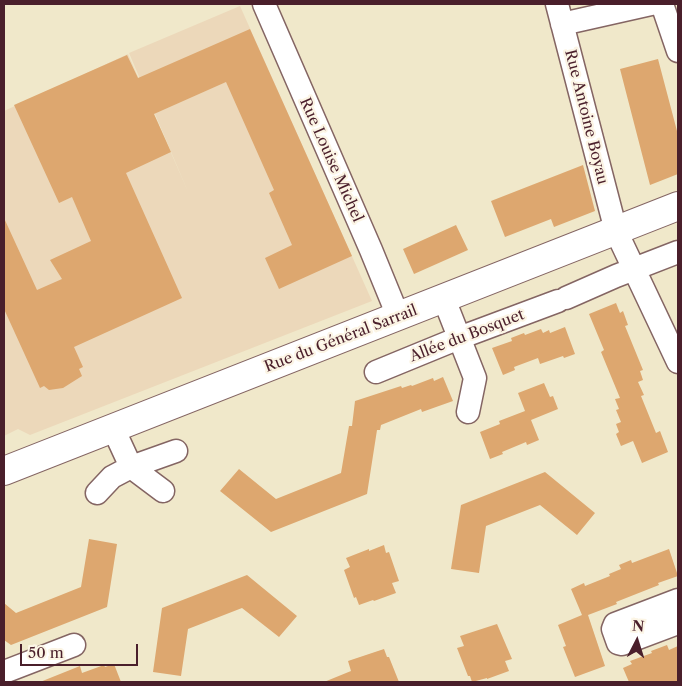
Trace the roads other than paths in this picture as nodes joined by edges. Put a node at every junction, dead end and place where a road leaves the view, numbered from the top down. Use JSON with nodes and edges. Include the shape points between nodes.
{"nodes":[{"id":1,"x":264,"y":4,"type":"edge"},
{"id":2,"x":651,"y":4,"type":"edge"},
{"id":3,"x":662,"y":4,"type":"edge"},
{"id":4,"x":618,"y":7,"type":"edge"},
{"id":5,"x":560,"y":14,"type":"edge"},
{"id":6,"x":678,"y":51,"type":"edge"},
{"id":7,"x":678,"y":206,"type":"edge"},
{"id":8,"x":616,"y":231,"type":"junction"},
{"id":9,"x":678,"y":252,"type":"edge"},
{"id":10,"x":634,"y":269,"type":"junction"},
{"id":11,"x":444,"y":299,"type":"junction"},
{"id":12,"x":398,"y":316,"type":"junction"},
{"id":13,"x":459,"y":338,"type":"junction"},
{"id":14,"x":678,"y":362,"type":"edge"},
{"id":15,"x":376,"y":372,"type":"dead end"},
{"id":16,"x":468,"y":412,"type":"dead end"},
{"id":17,"x":113,"y":428,"type":"junction"},
{"id":18,"x":176,"y":451,"type":"dead end"},
{"id":19,"x":131,"y":467,"type":"junction"},
{"id":20,"x":4,"y":472,"type":"edge"},
{"id":21,"x":162,"y":491,"type":"dead end"},
{"id":22,"x":97,"y":493,"type":"dead end"},
{"id":23,"x":678,"y":600,"type":"edge"},
{"id":24,"x":678,"y":623,"type":"edge"},
{"id":25,"x":74,"y":645,"type":"dead end"},
{"id":26,"x":4,"y":672,"type":"edge"}],
"edges":[{"from":1,"to":12,"type":"street","name":"Rue Louise Michel"},
{"from":2,"to":4,"type":"street"},
{"from":3,"to":6,"type":"street"},
{"from":4,"to":5,"type":"street"},
{"from":5,"to":8,"type":"street","name":"Rue Antoine Boyau"},
{"from":7,"to":8,"type":"main road","name":"Rue du Général Sarrail"},
{"from":8,"to":10,"type":"street","name":"Rue Antoine Boyau"},
{"from":8,"to":11,"type":"main road","name":"Rue du Général Sarrail"},
{"from":9,"to":10,"type":"street","name":"Allée du Bosquet"},
{"from":10,"to":13,"type":"street","name":"Allée du Bosquet"},
{"from":10,"to":14,"type":"street","name":"Rue Antoine Boyau"},
{"from":11,"to":12,"type":"main road","name":"Rue du Général Sarrail"},
{"from":11,"to":13,"type":"street"},
{"from":12,"to":17,"type":"main road","name":"Rue du Général Sarrail"},
{"from":13,"to":15,"type":"street","name":"Allée du Bosquet"},
{"from":13,"to":16,"type":"street","via":[[475,378]]},
{"from":17,"to":19,"type":"street"},
{"from":17,"to":20,"type":"main road","name":"Rue du Général Sarrail"},
{"from":18,"to":19,"type":"street"},
{"from":19,"to":21,"type":"street"},
{"from":19,"to":22,"type":"street","via":[[112,477]]},
{"from":23,"to":24,"type":"street","via":[[616,624],[613,629],[622,644]]},
{"from":25,"to":26,"type":"street"}]}
